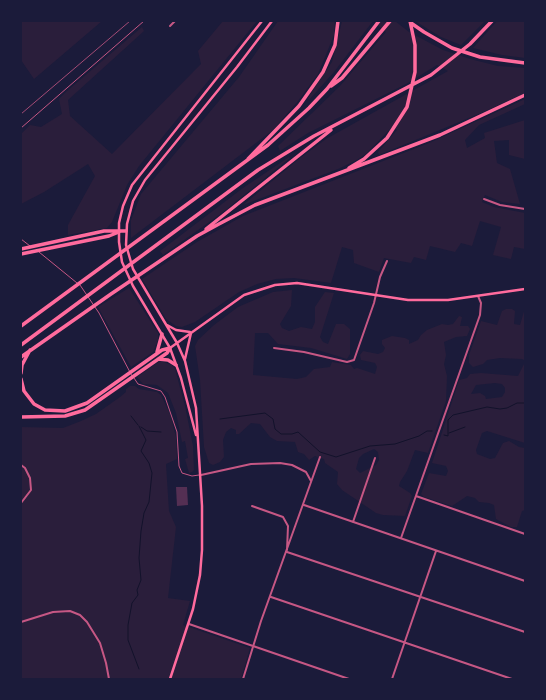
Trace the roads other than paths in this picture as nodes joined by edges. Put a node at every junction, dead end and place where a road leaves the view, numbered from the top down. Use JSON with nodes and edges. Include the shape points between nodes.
{"nodes":[{"id":1,"x":144,"y":21,"type":"edge"},
{"id":2,"x":175,"y":21,"type":"edge"},
{"id":3,"x":262,"y":21,"type":"edge"},
{"id":4,"x":272,"y":21,"type":"edge"},
{"id":5,"x":338,"y":21,"type":"edge"},
{"id":6,"x":379,"y":21,"type":"edge"},
{"id":7,"x":390,"y":21,"type":"edge"},
{"id":8,"x":410,"y":21,"type":"edge"},
{"id":9,"x":492,"y":21,"type":"edge"},
{"id":10,"x":170,"y":26,"type":"dead end"},
{"id":11,"x":525,"y":63,"type":"edge"},
{"id":12,"x":327,"y":89,"type":"junction"},
{"id":13,"x":525,"y":95,"type":"edge"},
{"id":14,"x":339,"y":124,"type":"junction"},
{"id":15,"x":21,"y":128,"type":"edge"},
{"id":16,"x":238,"y":168,"type":"junction"},
{"id":17,"x":340,"y":173,"type":"junction"},
{"id":18,"x":484,"y":199,"type":"dead end"},
{"id":19,"x":525,"y":210,"type":"edge"},
{"id":20,"x":118,"y":232,"type":"junction"},
{"id":21,"x":126,"y":232,"type":"junction"},
{"id":22,"x":197,"y":236,"type":"junction"},
{"id":23,"x":21,"y":240,"type":"edge"},
{"id":24,"x":21,"y":248,"type":"edge"},
{"id":25,"x":21,"y":254,"type":"edge"},
{"id":26,"x":387,"y":261,"type":"dead end"},
{"id":27,"x":525,"y":289,"type":"edge"},
{"id":28,"x":375,"y":296,"type":"junction"},
{"id":29,"x":478,"y":296,"type":"junction"},
{"id":30,"x":165,"y":323,"type":"junction"},
{"id":31,"x":22,"y":324,"type":"edge"},
{"id":32,"x":191,"y":332,"type":"junction"},
{"id":33,"x":162,"y":334,"type":"junction"},
{"id":34,"x":177,"y":343,"type":"junction"},
{"id":35,"x":21,"y":344,"type":"edge"},
{"id":36,"x":170,"y":348,"type":"junction"},
{"id":37,"x":274,"y":348,"type":"dead end"},
{"id":38,"x":31,"y":349,"type":"junction"},
{"id":39,"x":157,"y":353,"type":"junction"},
{"id":40,"x":21,"y":357,"type":"edge"},
{"id":41,"x":158,"y":359,"type":"junction"},
{"id":42,"x":185,"y":361,"type":"junction"},
{"id":43,"x":176,"y":365,"type":"junction"},
{"id":44,"x":21,"y":373,"type":"edge"},
{"id":45,"x":21,"y":379,"type":"edge"},
{"id":46,"x":118,"y":384,"type":"junction"},
{"id":47,"x":21,"y":416,"type":"edge"},
{"id":48,"x":197,"y":440,"type":"junction"},
{"id":49,"x":320,"y":457,"type":"dead end"},
{"id":50,"x":375,"y":458,"type":"dead end"},
{"id":51,"x":21,"y":465,"type":"edge"},
{"id":52,"x":199,"y":475,"type":"junction"},
{"id":53,"x":312,"y":482,"type":"junction"},
{"id":54,"x":416,"y":496,"type":"junction"},
{"id":55,"x":21,"y":503,"type":"edge"},
{"id":56,"x":304,"y":505,"type":"junction"},
{"id":57,"x":252,"y":506,"type":"dead end"},
{"id":58,"x":353,"y":522,"type":"junction"},
{"id":59,"x":525,"y":534,"type":"edge"},
{"id":60,"x":401,"y":538,"type":"junction"},
{"id":61,"x":436,"y":551,"type":"junction"},
{"id":62,"x":287,"y":552,"type":"junction"},
{"id":63,"x":525,"y":581,"type":"edge"},
{"id":64,"x":271,"y":597,"type":"junction"},
{"id":65,"x":421,"y":597,"type":"junction"},
{"id":66,"x":21,"y":622,"type":"edge"},
{"id":67,"x":189,"y":624,"type":"junction"},
{"id":68,"x":525,"y":632,"type":"edge"},
{"id":69,"x":405,"y":643,"type":"junction"},
{"id":70,"x":255,"y":647,"type":"junction"},
{"id":71,"x":109,"y":679,"type":"edge"},
{"id":72,"x":170,"y":679,"type":"edge"},
{"id":73,"x":244,"y":679,"type":"edge"},
{"id":74,"x":349,"y":679,"type":"edge"},
{"id":75,"x":392,"y":679,"type":"edge"},
{"id":76,"x":512,"y":679,"type":"edge"}],
"edges":[{"from":1,"to":15,"type":"lane"},
{"from":2,"to":10,"type":"street"},
{"from":3,"to":20,"type":"main road","via":[[132,185],[122,206]]},
{"from":4,"to":21,"type":"main road","via":[[145,180],[133,201]]},
{"from":5,"to":16,"type":"highway","via":[[331,56],[313,87],[285,122]]},
{"from":6,"to":12,"type":"highway"},
{"from":7,"to":12,"type":"highway","via":[[342,78]]},
{"from":8,"to":11,"type":"highway","via":[[452,48],[480,57]]},
{"from":8,"to":17,"type":"highway","via":[[415,52],[414,84],[407,107],[378,148]]},
{"from":9,"to":14,"type":"highway","via":[[456,57],[440,69]]},
{"from":12,"to":16,"type":"highway","via":[[289,127]]},
{"from":13,"to":17,"type":"highway","via":[[440,134]]},
{"from":14,"to":22,"type":"highway"},
{"from":14,"to":35,"type":"highway","via":[[258,170]]},
{"from":16,"to":31,"type":"highway"},
{"from":17,"to":22,"type":"highway","via":[[255,205]]},
{"from":18,"to":19,"type":"street"},
{"from":20,"to":21,"type":"highway"},
{"from":20,"to":24,"type":"highway","via":[[104,231]]},
{"from":20,"to":25,"type":"highway"},
{"from":20,"to":33,"type":"main road","via":[[126,272]]},
{"from":21,"to":30,"type":"main road","via":[[126,245],[133,269]]},
{"from":22,"to":38,"type":"highway"},
{"from":23,"to":52,"type":"lane","via":[[82,287],[126,369],[138,384],[161,391],[177,432],[182,473]]},
{"from":26,"to":28,"type":"street"},
{"from":27,"to":29,"type":"main road"},
{"from":28,"to":29,"type":"main road","via":[[418,300]]},
{"from":28,"to":32,"type":"main road","via":[[297,283],[275,285],[244,295]]},
{"from":28,"to":37,"type":"street","via":[[355,357],[351,361]]},
{"from":29,"to":54,"type":"street","via":[[481,303],[480,315]]},
{"from":30,"to":32,"type":"main road","via":[[176,330]]},
{"from":30,"to":34,"type":"main road"},
{"from":32,"to":34,"type":"main road"},
{"from":32,"to":42,"type":"main road"},
{"from":33,"to":36,"type":"main road"},
{"from":33,"to":39,"type":"highway"},
{"from":34,"to":36,"type":"main road"},
{"from":34,"to":42,"type":"main road"},
{"from":36,"to":39,"type":"highway"},
{"from":36,"to":41,"type":"highway"},
{"from":36,"to":43,"type":"main road"},
{"from":38,"to":40,"type":"highway"},
{"from":38,"to":44,"type":"highway"},
{"from":39,"to":46,"type":"highway"},
{"from":41,"to":43,"type":"highway","via":[[168,360]]},
{"from":41,"to":46,"type":"highway"},
{"from":42,"to":48,"type":"main road","via":[[196,408]]},
{"from":43,"to":48,"type":"main road"},
{"from":45,"to":46,"type":"highway","via":[[28,399],[45,410],[54,412],[65,412],[87,403]]},
{"from":46,"to":47,"type":"highway","via":[[85,410],[65,416]]},
{"from":48,"to":52,"type":"main road"},
{"from":49,"to":53,"type":"street"},
{"from":50,"to":58,"type":"street"},
{"from":51,"to":55,"type":"street","via":[[26,468],[31,490]]},
{"from":52,"to":53,"type":"street","via":[[251,464],[280,463],[292,465],[306,472]]},
{"from":52,"to":67,"type":"main road","via":[[202,550],[197,591]]},
{"from":53,"to":56,"type":"street"},
{"from":54,"to":59,"type":"street"},
{"from":54,"to":60,"type":"street"},
{"from":56,"to":58,"type":"street"},
{"from":56,"to":62,"type":"street"},
{"from":57,"to":62,"type":"street","via":[[283,517],[288,526]]},
{"from":58,"to":60,"type":"street"},
{"from":60,"to":61,"type":"street"},
{"from":61,"to":63,"type":"street"},
{"from":61,"to":65,"type":"street"},
{"from":62,"to":64,"type":"street"},
{"from":62,"to":65,"type":"street"},
{"from":64,"to":69,"type":"street"},
{"from":64,"to":70,"type":"street"},
{"from":65,"to":68,"type":"street"},
{"from":65,"to":69,"type":"street"},
{"from":66,"to":71,"type":"street","via":[[54,612],[70,611],[80,615],[100,643]]},
{"from":67,"to":70,"type":"street"},
{"from":67,"to":72,"type":"main road"},
{"from":69,"to":75,"type":"street"},
{"from":69,"to":76,"type":"street"},
{"from":70,"to":73,"type":"street"},
{"from":70,"to":74,"type":"street"}]}
